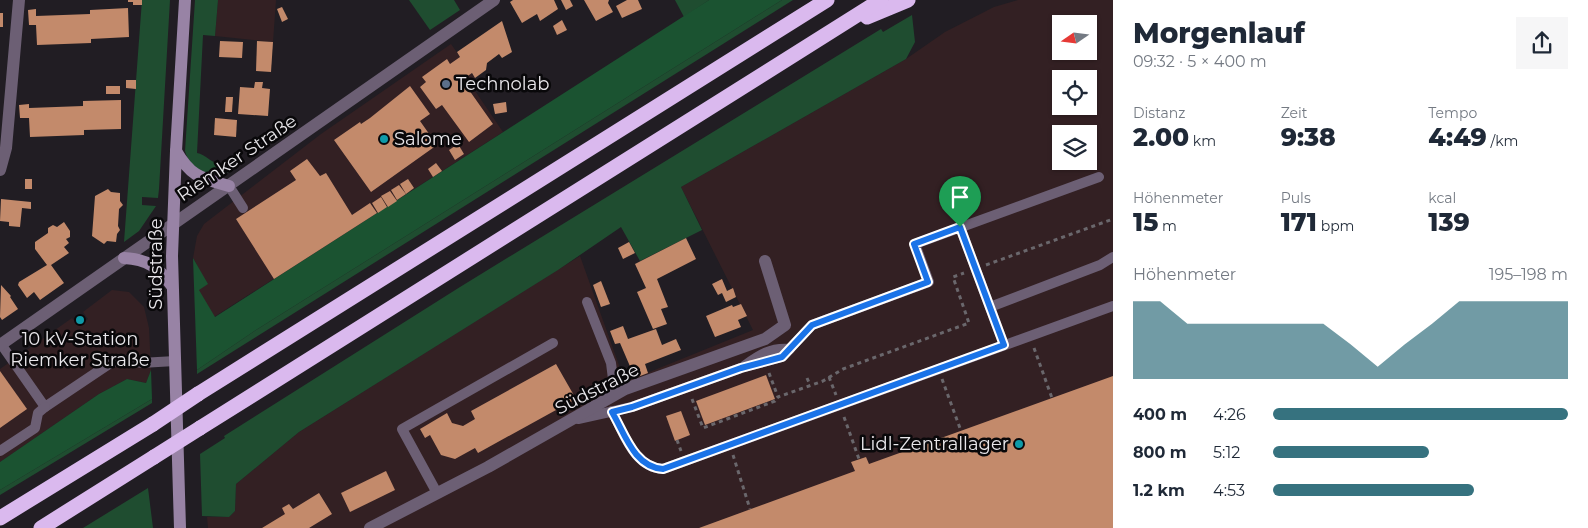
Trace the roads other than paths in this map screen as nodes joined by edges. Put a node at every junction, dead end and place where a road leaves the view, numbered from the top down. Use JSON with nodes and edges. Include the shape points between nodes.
{"nodes":[{"id":1,"x":19,"y":0,"type":"edge"},
{"id":2,"x":185,"y":0,"type":"edge"},
{"id":3,"x":494,"y":0,"type":"edge"},
{"id":4,"x":827,"y":0,"type":"edge"},
{"id":5,"x":881,"y":0,"type":"edge"},
{"id":6,"x":908,"y":0,"type":"edge"},
{"id":7,"x":836,"y":30,"type":"junction"},
{"id":8,"x":176,"y":150,"type":"junction"},
{"id":9,"x":0,"y":170,"type":"edge"},
{"id":10,"x":1099,"y":176,"type":"dead end"},
{"id":11,"x":229,"y":186,"type":"junction"},
{"id":12,"x":243,"y":208,"type":"dead end"},
{"id":13,"x":173,"y":223,"type":"junction"},
{"id":14,"x":960,"y":227,"type":"junction"},
{"id":15,"x":1113,"y":257,"type":"edge"},
{"id":16,"x":124,"y":258,"type":"junction"},
{"id":17,"x":765,"y":261,"type":"dead end"},
{"id":18,"x":172,"y":286,"type":"junction"},
{"id":19,"x":587,"y":302,"type":"dead end"},
{"id":20,"x":990,"y":306,"type":"junction"},
{"id":21,"x":1113,"y":306,"type":"edge"},
{"id":22,"x":553,"y":343,"type":"dead end"},
{"id":23,"x":0,"y":344,"type":"edge"},
{"id":24,"x":1004,"y":345,"type":"junction"},
{"id":25,"x":790,"y":349,"type":"junction"},
{"id":26,"x":175,"y":361,"type":"junction"},
{"id":27,"x":741,"y":368,"type":"junction"},
{"id":28,"x":615,"y":395,"type":"junction"},
{"id":29,"x":45,"y":407,"type":"junction"},
{"id":30,"x":612,"y":412,"type":"junction"},
{"id":31,"x":572,"y":420,"type":"junction"},
{"id":32,"x":0,"y":451,"type":"edge"},
{"id":33,"x":437,"y":493,"type":"junction"},
{"id":34,"x":0,"y":518,"type":"edge"},
{"id":35,"x":41,"y":528,"type":"edge"},
{"id":36,"x":180,"y":528,"type":"edge"},
{"id":37,"x":370,"y":528,"type":"edge"}],
"edges":[{"from":1,"to":9,"type":"street","via":[[6,148]]},
{"from":2,"to":8,"type":"street","name":"Südstraße"},
{"from":3,"to":11,"type":"street","name":"Riemker Straße"},
{"from":4,"to":34,"type":"highway","bridge":true},
{"from":5,"to":7,"type":"highway"},
{"from":6,"to":7,"type":"highway"},
{"from":7,"to":35,"type":"highway","bridge":true},
{"from":8,"to":11,"type":"street","via":[[184,166],[195,176]]},
{"from":8,"to":13,"type":"street","name":"Südstraße"},
{"from":10,"to":14,"type":"lane"},
{"from":11,"to":12,"type":"lane"},
{"from":11,"to":13,"type":"street","name":"Riemker Straße"},
{"from":13,"to":16,"type":"street","name":"Riemker Straße"},
{"from":13,"to":18,"type":"street","name":"Südstraße"},
{"from":14,"to":20,"type":"lane"},
{"from":14,"to":25,"type":"lane","via":[[914,244],[928,282],[812,325]]},
{"from":15,"to":20,"type":"lane","via":[[1100,265]]},
{"from":16,"to":18,"type":"street","via":[[157,267]]},
{"from":16,"to":23,"type":"street","name":"Riemker Straße"},
{"from":17,"to":28,"type":"street","name":"Südstraße","via":[[785,325],[765,339]]},
{"from":18,"to":26,"type":"street","name":"Südstraße"},
{"from":19,"to":28,"type":"lane","via":[[610,363]]},
{"from":20,"to":24,"type":"lane"},
{"from":21,"to":24,"type":"lane"},
{"from":22,"to":33,"type":"lane","via":[[402,429]]},
{"from":23,"to":29,"type":"lane"},
{"from":24,"to":30,"type":"lane","via":[[663,469],[652,468],[636,455]]},
{"from":25,"to":27,"type":"lane","via":[[782,357]]},
{"from":25,"to":27,"type":"lane","via":[[778,347],[760,354]]},
{"from":26,"to":29,"type":"lane","via":[[112,362]]},
{"from":26,"to":36,"type":"street","name":"Südstraße"},
{"from":27,"to":30,"type":"lane"},
{"from":28,"to":31,"type":"street","name":"Südstraße"},
{"from":29,"to":32,"type":"lane","via":[[38,413],[35,428]]},
{"from":30,"to":31,"type":"lane"},
{"from":31,"to":33,"type":"street","name":"Südstraße"},
{"from":33,"to":37,"type":"street","name":"Südstraße"}]}
